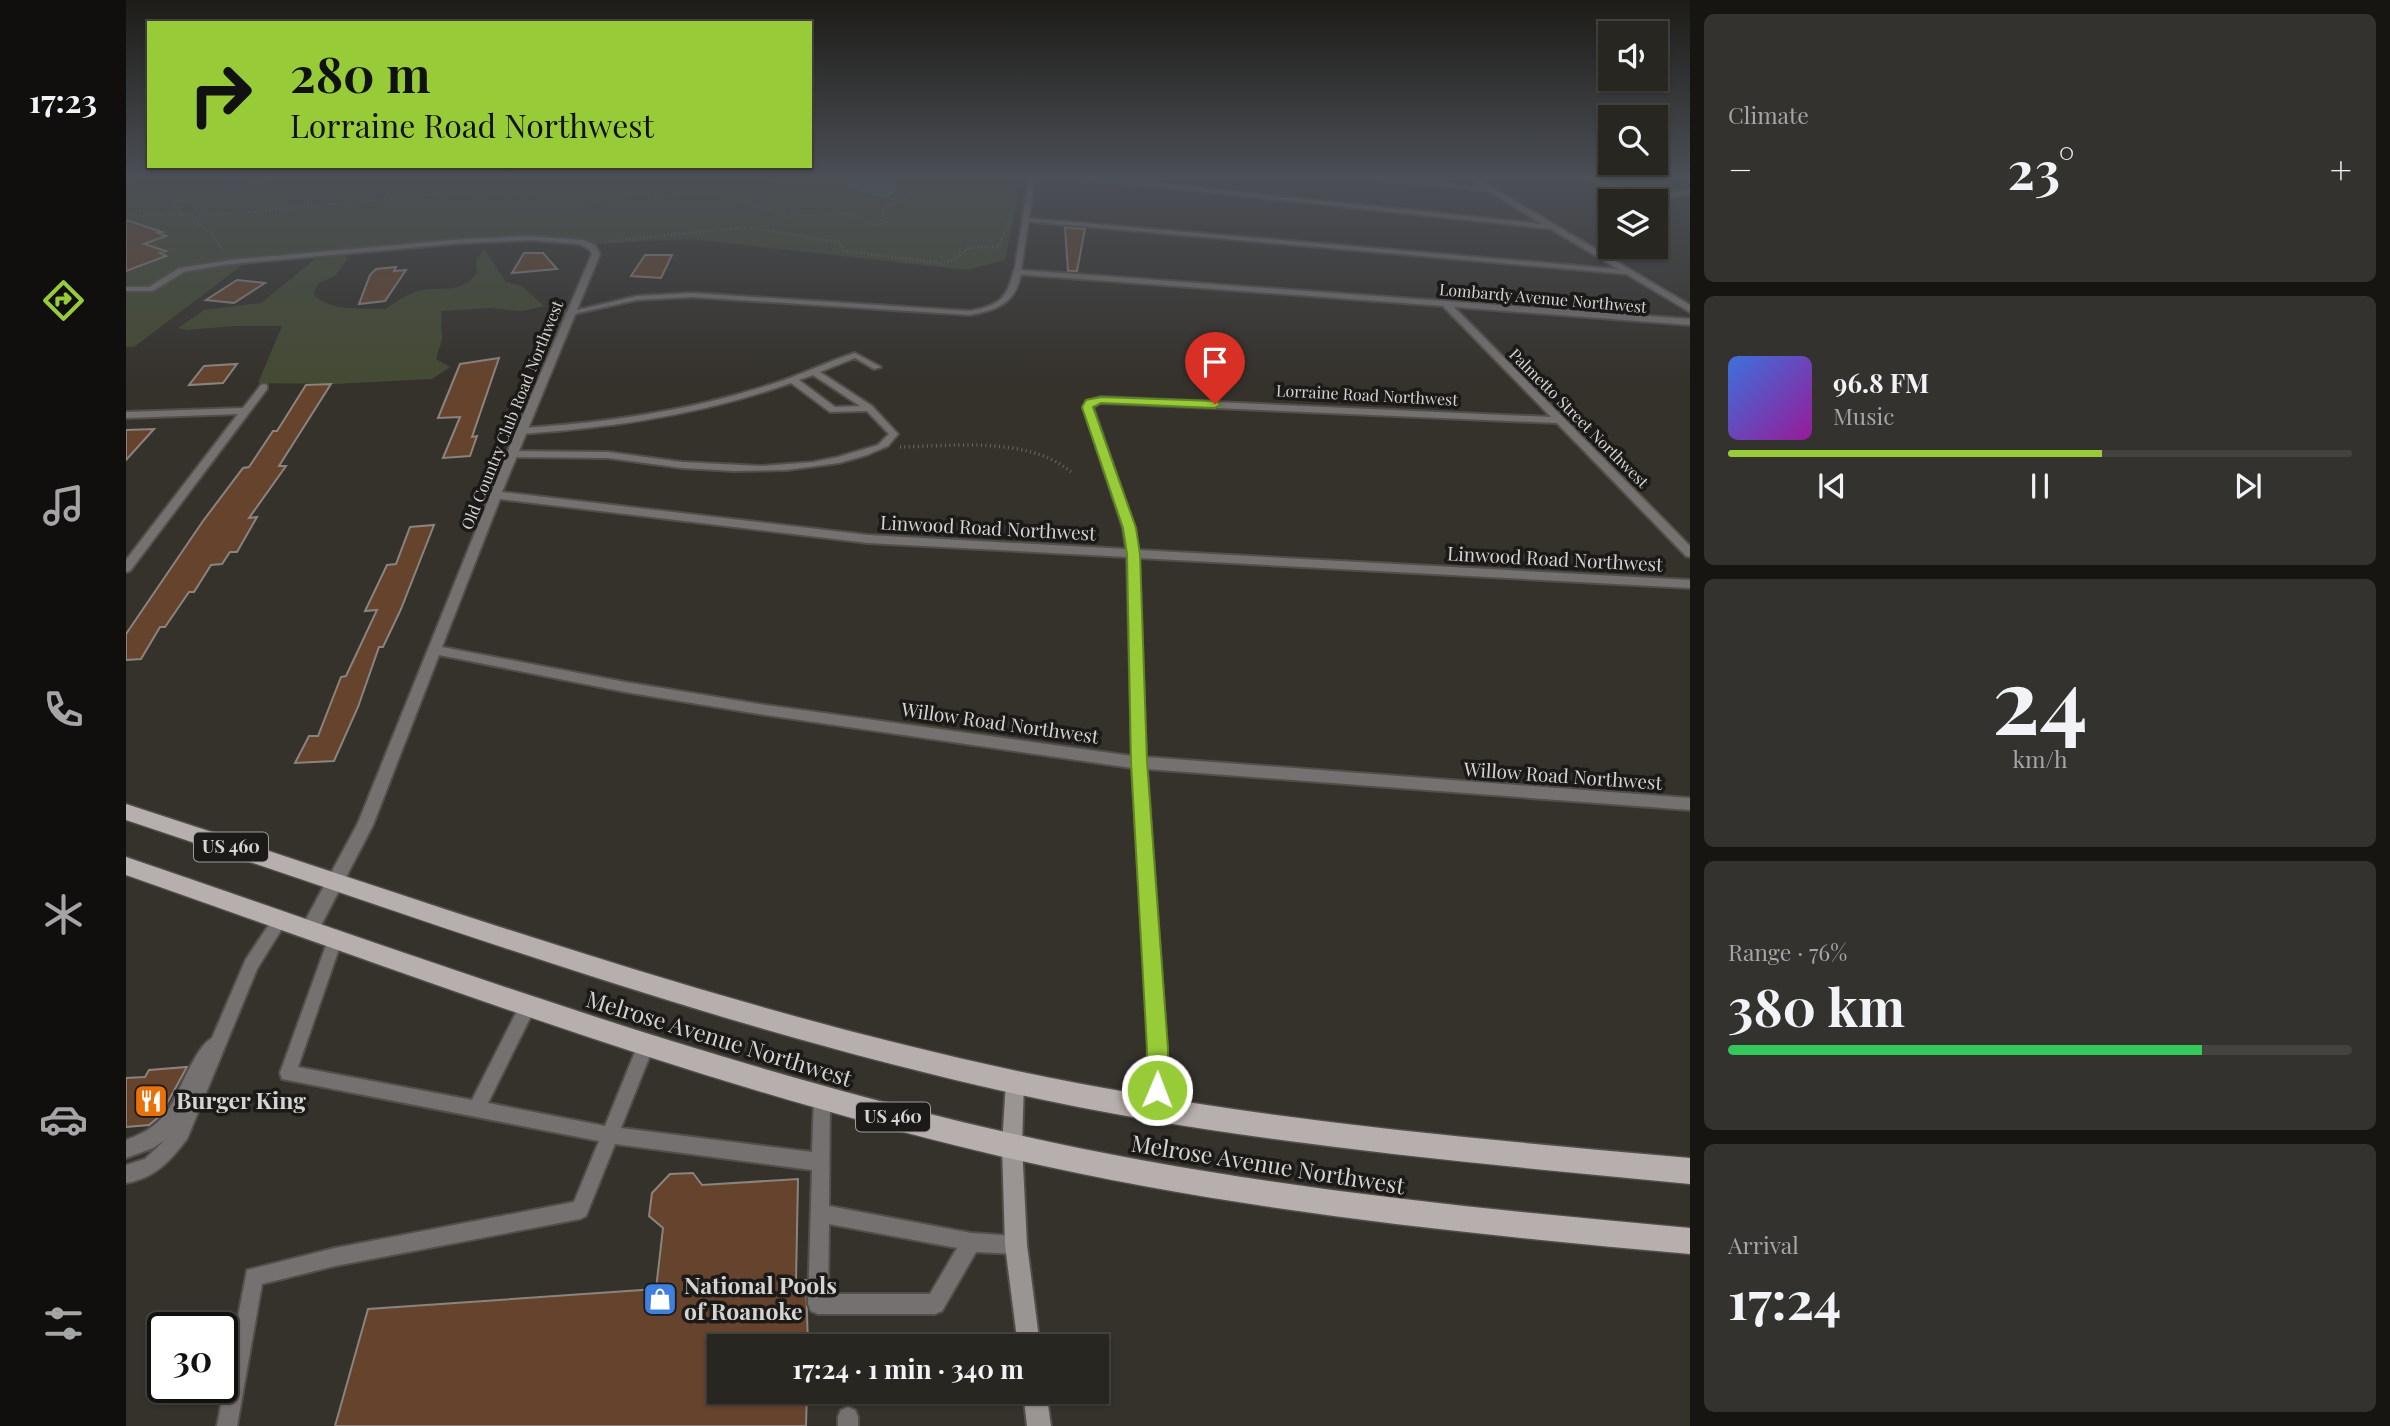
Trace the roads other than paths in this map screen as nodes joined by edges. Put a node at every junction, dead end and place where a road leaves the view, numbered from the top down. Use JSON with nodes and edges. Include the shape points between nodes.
{"nodes":[{"id":1,"x":416,"y":245,"type":"edge"},
{"id":2,"x":587,"y":245,"type":"edge"},
{"id":3,"x":1021,"y":245,"type":"edge"},
{"id":4,"x":1309,"y":245,"type":"edge"},
{"id":5,"x":1581,"y":245,"type":"edge"},
{"id":6,"x":231,"y":258,"type":"joint"},
{"id":7,"x":1017,"y":272,"type":"junction"},
{"id":8,"x":1627,"y":272,"type":"junction"},
{"id":9,"x":126,"y":289,"type":"edge"},
{"id":10,"x":1446,"y":304,"type":"junction"},
{"id":11,"x":1690,"y":309,"type":"edge"},
{"id":12,"x":569,"y":313,"type":"junction"},
{"id":13,"x":1690,"y":322,"type":"edge"},
{"id":14,"x":877,"y":367,"type":"dead end"},
{"id":15,"x":815,"y":373,"type":"junction"},
{"id":16,"x":793,"y":380,"type":"junction"},
{"id":17,"x":264,"y":387,"type":"dead end"},
{"id":18,"x":869,"y":408,"type":"junction"},
{"id":19,"x":245,"y":411,"type":"junction"},
{"id":20,"x":126,"y":415,"type":"edge"},
{"id":21,"x":1559,"y":420,"type":"junction"},
{"id":22,"x":521,"y":431,"type":"junction"},
{"id":23,"x":512,"y":454,"type":"junction"},
{"id":24,"x":497,"y":495,"type":"junction"},
{"id":25,"x":1133,"y":554,"type":"junction"},
{"id":26,"x":1690,"y":554,"type":"edge"},
{"id":27,"x":126,"y":568,"type":"edge"},
{"id":28,"x":1690,"y":584,"type":"edge"},
{"id":29,"x":435,"y":650,"type":"junction"},
{"id":30,"x":1139,"y":762,"type":"junction"},
{"id":31,"x":1690,"y":804,"type":"edge"},
{"id":32,"x":126,"y":812,"type":"edge"},
{"id":33,"x":126,"y":866,"type":"edge"},
{"id":34,"x":337,"y":881,"type":"junction"},
{"id":35,"x":281,"y":919,"type":"junction"},
{"id":36,"x":310,"y":929,"type":"junction"},
{"id":37,"x":335,"y":940,"type":"junction"},
{"id":38,"x":528,"y":1006,"type":"junction"},
{"id":39,"x":222,"y":1036,"type":"junction"},
{"id":40,"x":645,"y":1048,"type":"junction"},
{"id":41,"x":1015,"y":1082,"type":"junction"},
{"id":42,"x":822,"y":1098,"type":"junction"},
{"id":43,"x":476,"y":1109,"type":"junction"},
{"id":44,"x":1156,"y":1110,"type":"junction"},
{"id":45,"x":610,"y":1135,"type":"junction"},
{"id":46,"x":1012,"y":1145,"type":"junction"},
{"id":47,"x":126,"y":1149,"type":"edge"},
{"id":48,"x":821,"y":1162,"type":"junction"},
{"id":49,"x":1690,"y":1171,"type":"edge"},
{"id":50,"x":126,"y":1174,"type":"edge"},
{"id":51,"x":820,"y":1213,"type":"junction"},
{"id":52,"x":1690,"y":1241,"type":"edge"},
{"id":53,"x":971,"y":1242,"type":"junction"},
{"id":54,"x":1016,"y":1245,"type":"junction"},
{"id":55,"x":1027,"y":1334,"type":"edge"},
{"id":56,"x":1036,"y":1404,"type":"edge"},
{"id":57,"x":227,"y":1426,"type":"edge"},
{"id":58,"x":1039,"y":1426,"type":"edge"}],
"edges":[{"from":1,"to":6,"type":"street","name":"Old Country Club Road Northwest"},
{"from":2,"to":12,"type":"street","name":"Old Country Club Road Northwest","via":[[596,254]]},
{"from":3,"to":7,"type":"street"},
{"from":4,"to":8,"type":"lane"},
{"from":5,"to":8,"type":"street"},
{"from":6,"to":9,"type":"lane","via":[[182,270],[150,289]]},
{"from":7,"to":10,"type":"street","name":"Lombardy Avenue Northwest"},
{"from":7,"to":12,"type":"lane","via":[[1015,286],[1003,303],[970,313],[692,295],[637,298]]},
{"from":8,"to":11,"type":"street"},
{"from":10,"to":13,"type":"street","name":"Lombardy Avenue Northwest"},
{"from":10,"to":21,"type":"street","name":"Palmetto Street Northwest"},
{"from":12,"to":22,"type":"street","name":"Old Country Club Road Northwest"},
{"from":14,"to":15,"type":"lane","via":[[855,355]]},
{"from":15,"to":16,"type":"lane"},
{"from":15,"to":18,"type":"lane"},
{"from":16,"to":18,"type":"lane","via":[[833,410]]},
{"from":16,"to":22,"type":"lane","via":[[675,414]]},
{"from":17,"to":19,"type":"street"},
{"from":18,"to":23,"type":"lane","via":[[894,434],[892,440],[821,463],[704,467],[610,455]]},
{"from":19,"to":20,"type":"street"},
{"from":19,"to":27,"type":"street"},
{"from":21,"to":25,"type":"street","name":"Lorraine Road Northwest","via":[[1090,403]]},
{"from":21,"to":26,"type":"street","name":"Palmetto Street Northwest"},
{"from":22,"to":23,"type":"street","name":"Old Country Club Road Northwest"},
{"from":23,"to":24,"type":"street","name":"Old Country Club Road Northwest"},
{"from":24,"to":25,"type":"street","name":"Linwood Road Northwest","via":[[833,536]]},
{"from":24,"to":29,"type":"street","name":"Old Country Club Road Northwest"},
{"from":25,"to":28,"type":"street","name":"Linwood Road Northwest"},
{"from":25,"to":30,"type":"street"},
{"from":29,"to":30,"type":"street","name":"Willow Road Northwest","via":[[759,709]]},
{"from":29,"to":34,"type":"street","name":"Old Country Club Road Northwest","via":[[365,825]]},
{"from":30,"to":31,"type":"street","name":"Willow Road Northwest"},
{"from":30,"to":44,"type":"street","via":[[1158,1049]]},
{"from":32,"to":34,"type":"main road","name":"Melrose Avenue Northwest","number":"US 460"},
{"from":33,"to":35,"type":"main road","name":"Melrose Avenue Northwest","number":"US 460"},
{"from":34,"to":36,"type":"street","name":"Old Country Club Road Northwest"},
{"from":34,"to":41,"type":"main road","name":"Melrose Avenue Northwest","number":"US 460","via":[[691,997],[838,1040]]},
{"from":35,"to":36,"type":"main road","name":"Melrose Avenue Northwest","number":"US 460"},
{"from":35,"to":39,"type":"lane","via":[[251,964]]},
{"from":36,"to":37,"type":"main road","name":"Melrose Avenue Northwest","number":"US 460"},
{"from":37,"to":38,"type":"main road","name":"Melrose Avenue Northwest","number":"US 460"},
{"from":37,"to":43,"type":"lane","via":[[288,1073]]},
{"from":38,"to":40,"type":"main road","name":"Melrose Avenue Northwest","number":"US 460"},
{"from":38,"to":43,"type":"lane"},
{"from":39,"to":47,"type":"lane","via":[[200,1061],[168,1128],[142,1145]]},
{"from":39,"to":50,"type":"lane","via":[[181,1133],[163,1157],[140,1173]]},
{"from":40,"to":42,"type":"main road","name":"Melrose Avenue Northwest","number":"US 460"},
{"from":40,"to":45,"type":"lane"},
{"from":41,"to":44,"type":"main road","name":"Melrose Avenue Northwest","number":"US 460"},
{"from":41,"to":46,"type":"street"},
{"from":42,"to":46,"type":"main road","name":"Melrose Avenue Northwest","number":"US 460"},
{"from":42,"to":48,"type":"lane"},
{"from":43,"to":45,"type":"lane"},
{"from":44,"to":49,"type":"main road","name":"Melrose Avenue Northwest","number":"US 460","via":[[1388,1143]]},
{"from":45,"to":48,"type":"lane"},
{"from":45,"to":57,"type":"lane","via":[[580,1210],[254,1277]]},
{"from":46,"to":52,"type":"main road","name":"Melrose Avenue Northwest","number":"US 460","via":[[1314,1202]]},
{"from":46,"to":54,"type":"street"},
{"from":48,"to":51,"type":"lane"},
{"from":51,"to":53,"type":"lane"},
{"from":51,"to":53,"type":"lane","via":[[818,1304],[935,1304]]},
{"from":53,"to":54,"type":"lane"},
{"from":54,"to":55,"type":"street"},
{"from":56,"to":58,"type":"street"}]}
